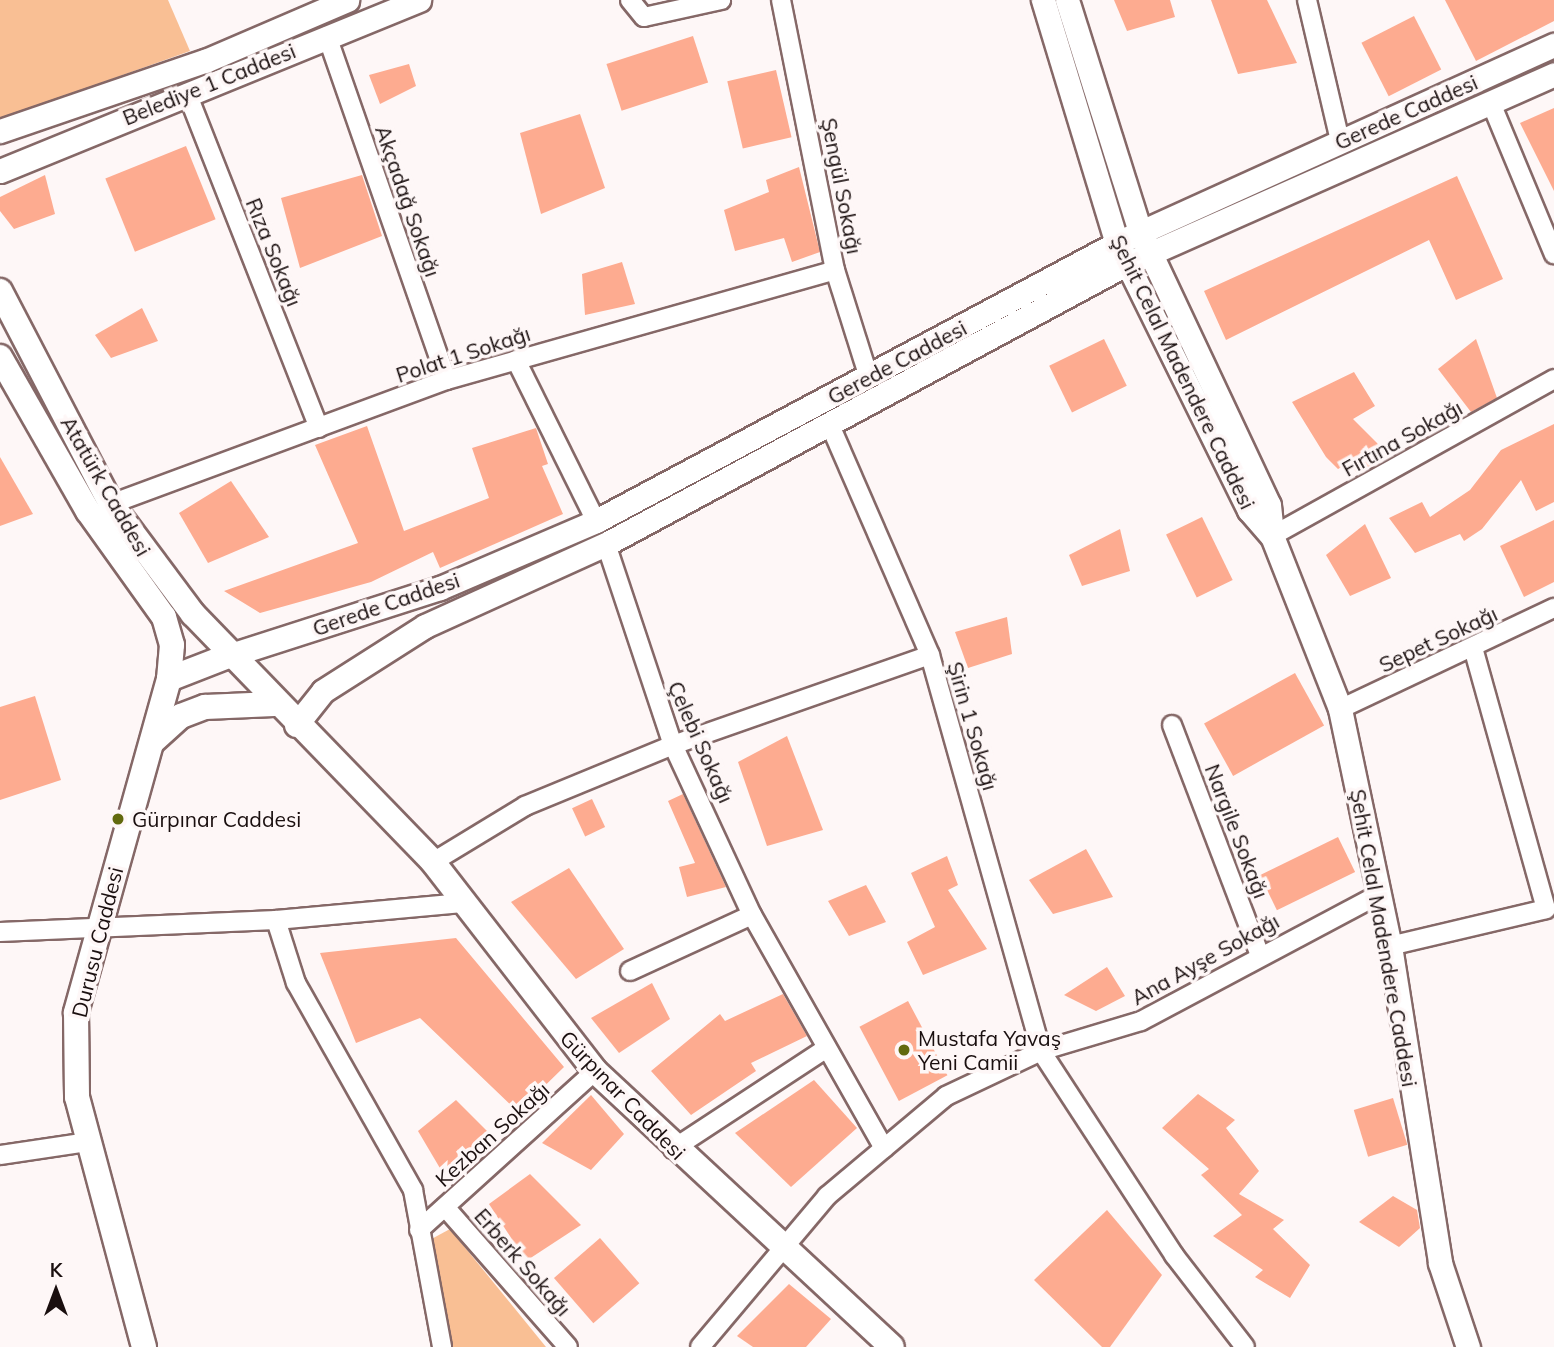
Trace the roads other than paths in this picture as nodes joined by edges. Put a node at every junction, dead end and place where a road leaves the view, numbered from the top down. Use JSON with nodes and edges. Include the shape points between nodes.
{"nodes":[{"id":1,"x":347,"y":0,"type":"edge"},
{"id":2,"x":630,"y":0,"type":"edge"},
{"id":3,"x":721,"y":0,"type":"edge"},
{"id":4,"x":781,"y":0,"type":"edge"},
{"id":5,"x":1043,"y":0,"type":"edge"},
{"id":6,"x":1067,"y":0,"type":"edge"},
{"id":7,"x":1307,"y":0,"type":"edge"},
{"id":8,"x":411,"y":1,"type":"edge"},
{"id":9,"x":327,"y":36,"type":"junction"},
{"id":10,"x":1554,"y":45,"type":"edge"},
{"id":11,"x":1554,"y":74,"type":"edge"},
{"id":12,"x":187,"y":93,"type":"junction"},
{"id":13,"x":1492,"y":103,"type":"junction"},
{"id":14,"x":0,"y":131,"type":"edge"},
{"id":15,"x":1340,"y":141,"type":"junction"},
{"id":16,"x":1353,"y":165,"type":"junction"},
{"id":17,"x":0,"y":171,"type":"edge"},
{"id":18,"x":1140,"y":232,"type":"junction"},
{"id":19,"x":1116,"y":243,"type":"junction"},
{"id":20,"x":1150,"y":253,"type":"junction"},
{"id":21,"x":1554,"y":254,"type":"edge"},
{"id":22,"x":1126,"y":264,"type":"junction"},
{"id":23,"x":835,"y":270,"type":"junction"},
{"id":24,"x":0,"y":290,"type":"edge"},
{"id":25,"x":0,"y":357,"type":"edge"},
{"id":26,"x":516,"y":360,"type":"junction"},
{"id":27,"x":869,"y":378,"type":"junction"},
{"id":28,"x":1554,"y":379,"type":"edge"},
{"id":29,"x":447,"y":380,"type":"junction"},
{"id":30,"x":880,"y":400,"type":"junction"},
{"id":31,"x":830,"y":425,"type":"junction"},
{"id":32,"x":319,"y":428,"type":"junction"},
{"id":33,"x":111,"y":504,"type":"junction"},
{"id":34,"x":596,"y":521,"type":"junction"},
{"id":35,"x":1272,"y":536,"type":"junction"},
{"id":36,"x":606,"y":544,"type":"junction"},
{"id":37,"x":1554,"y":608,"type":"edge"},
{"id":38,"x":1473,"y":648,"type":"junction"},
{"id":39,"x":231,"y":655,"type":"junction"},
{"id":40,"x":930,"y":656,"type":"junction"},
{"id":41,"x":169,"y":679,"type":"junction"},
{"id":42,"x":274,"y":704,"type":"junction"},
{"id":43,"x":1340,"y":709,"type":"junction"},
{"id":44,"x":296,"y":725,"type":"junction"},
{"id":45,"x":1172,"y":725,"type":"dead end"},
{"id":46,"x":152,"y":742,"type":"junction"},
{"id":47,"x":673,"y":746,"type":"junction"},
{"id":48,"x":433,"y":862,"type":"junction"},
{"id":49,"x":1380,"y":894,"type":"junction"},
{"id":50,"x":462,"y":903,"type":"junction"},
{"id":51,"x":752,"y":915,"type":"junction"},
{"id":52,"x":276,"y":920,"type":"junction"},
{"id":53,"x":97,"y":929,"type":"junction"},
{"id":54,"x":0,"y":932,"type":"edge"},
{"id":55,"x":1390,"y":946,"type":"junction"},
{"id":56,"x":1259,"y":953,"type":"junction"},
{"id":57,"x":631,"y":971,"type":"dead end"},
{"id":58,"x":827,"y":1048,"type":"junction"},
{"id":59,"x":1041,"y":1051,"type":"junction"},
{"id":60,"x":595,"y":1071,"type":"junction"},
{"id":61,"x":88,"y":1142,"type":"junction"},
{"id":62,"x":884,"y":1148,"type":"junction"},
{"id":63,"x":673,"y":1149,"type":"junction"},
{"id":64,"x":0,"y":1155,"type":"edge"},
{"id":65,"x":444,"y":1207,"type":"junction"},
{"id":66,"x":419,"y":1230,"type":"junction"},
{"id":67,"x":784,"y":1252,"type":"junction"},
{"id":68,"x":144,"y":1347,"type":"edge"},
{"id":69,"x":442,"y":1347,"type":"edge"},
{"id":70,"x":568,"y":1347,"type":"edge"},
{"id":71,"x":700,"y":1347,"type":"edge"},
{"id":72,"x":892,"y":1347,"type":"edge"},
{"id":73,"x":1245,"y":1347,"type":"edge"},
{"id":74,"x":1468,"y":1347,"type":"edge"}],
"edges":[{"from":1,"to":14,"type":"street","name":"Belediye 1 Caddesi","via":[[205,61]]},
{"from":2,"to":3,"type":"street","via":[[644,17]]},
{"from":4,"to":23,"type":"street","name":"Şengül Sokağı"},
{"from":5,"to":19,"type":"street","name":"Şehit Celal Madendere Caddesi"},
{"from":6,"to":18,"type":"street","name":"Şehit Celal Madendere Caddesi"},
{"from":7,"to":15,"type":"street"},
{"from":8,"to":9,"type":"street","name":"Belediye 1 Caddesi"},
{"from":9,"to":12,"type":"street","name":"Belediye 1 Caddesi"},
{"from":9,"to":29,"type":"street","name":"Akçadağ Sokağı"},
{"from":10,"to":15,"type":"street","name":"Gerede Caddesi"},
{"from":11,"to":13,"type":"street","name":"Gerede Caddesi"},
{"from":12,"to":17,"type":"street","name":"Belediye 1 Caddesi"},
{"from":12,"to":32,"type":"street","name":"Rıza Sokağı"},
{"from":13,"to":16,"type":"street","name":"Gerede Caddesi"},
{"from":13,"to":21,"type":"street"},
{"from":15,"to":16,"type":"street"},
{"from":15,"to":18,"type":"street","name":"Gerede Caddesi"},
{"from":16,"to":20,"type":"street","name":"Gerede Caddesi"},
{"from":18,"to":19,"type":"street","name":"Gerede Caddesi"},
{"from":18,"to":20,"type":"street","name":"Şehit Celal Madendere Caddesi"},
{"from":19,"to":22,"type":"street","name":"Şehit Celal Madendere Caddesi"},
{"from":19,"to":27,"type":"street","name":"Gerede Caddesi"},
{"from":20,"to":22,"type":"street","name":"Gerede Caddesi"},
{"from":20,"to":35,"type":"street","name":"Şehit Celal Madendere Caddesi","via":[[1269,505]]},
{"from":22,"to":30,"type":"street","name":"Gerede Caddesi"},
{"from":22,"to":35,"type":"street","name":"Şehit Celal Madendere Caddesi","via":[[1249,510]]},
{"from":23,"to":26,"type":"street","name":"Polat 1 Sokağı"},
{"from":23,"to":27,"type":"street","name":"Şengül Sokağı"},
{"from":24,"to":33,"type":"main road","name":"Atatürk Caddesi"},
{"from":25,"to":41,"type":"main road","name":"Atatürk Caddesi","via":[[96,523],[164,617],[172,645]]},
{"from":26,"to":29,"type":"street","name":"Polat 1 Sokağı"},
{"from":26,"to":34,"type":"street"},
{"from":27,"to":30,"type":"street"},
{"from":27,"to":34,"type":"street","name":"Gerede Caddesi"},
{"from":28,"to":35,"type":"street","name":"Fırtına Sokağı"},
{"from":29,"to":32,"type":"street","name":"Polat 1 Sokağı"},
{"from":30,"to":31,"type":"street","name":"Gerede Caddesi"},
{"from":31,"to":36,"type":"street","name":"Gerede Caddesi"},
{"from":31,"to":40,"type":"street","name":"Şirin 1 Sokağı"},
{"from":32,"to":33,"type":"street","name":"Polat 1 Sokağı"},
{"from":33,"to":39,"type":"main road","name":"Atatürk Caddesi","via":[[149,561]]},
{"from":34,"to":36,"type":"street"},
{"from":34,"to":39,"type":"street","name":"Gerede Caddesi","via":[[428,592]]},
{"from":35,"to":43,"type":"street","name":"Şehit Celal Madendere Caddesi"},
{"from":36,"to":44,"type":"street","name":"Gerede Caddesi","via":[[364,661],[323,691]]},
{"from":36,"to":47,"type":"street","name":"Çelebi Sokağı"},
{"from":37,"to":38,"type":"street","name":"Sepet Sokağı"},
{"from":38,"to":43,"type":"street","name":"Sepet Sokağı"},
{"from":38,"to":55,"type":"street","via":[[1546,909]]},
{"from":39,"to":41,"type":"main road"},
{"from":39,"to":42,"type":"main road","name":"Atatürk Caddesi"},
{"from":40,"to":47,"type":"street"},
{"from":40,"to":59,"type":"street","name":"Şirin 1 Sokağı"},
{"from":41,"to":46,"type":"main road","name":"Atatürk Caddesi"},
{"from":42,"to":44,"type":"main road","name":"Atatürk Caddesi"},
{"from":42,"to":46,"type":"main road","via":[[205,706],[181,716]]},
{"from":43,"to":49,"type":"street","name":"Şehit Celal Madendere Caddesi"},
{"from":44,"to":48,"type":"main road","name":"Gürpınar Caddesi"},
{"from":45,"to":56,"type":"street","name":"Nargile Sokağı"},
{"from":46,"to":53,"type":"main road","name":"Durusu Caddesi"},
{"from":47,"to":48,"type":"street","via":[[525,806]]},
{"from":47,"to":51,"type":"street","name":"Çelebi Sokağı"},
{"from":48,"to":50,"type":"main road","name":"Gürpınar Caddesi"},
{"from":49,"to":55,"type":"street","name":"Şehit Celal Madendere Caddesi"},
{"from":49,"to":56,"type":"street","name":"Ana Ayşe Sokağı"},
{"from":50,"to":52,"type":"street"},
{"from":50,"to":60,"type":"main road","name":"Gürpınar Caddesi"},
{"from":51,"to":57,"type":"street"},
{"from":51,"to":58,"type":"street","name":"Çelebi Sokağı"},
{"from":52,"to":53,"type":"street"},
{"from":52,"to":66,"type":"street","via":[[296,983],[412,1190]]},
{"from":53,"to":54,"type":"street"},
{"from":53,"to":61,"type":"main road","name":"Durusu Caddesi","via":[[76,1013],[76,1097]]},
{"from":55,"to":74,"type":"street","name":"Şehit Celal Madendere Caddesi","via":[[1440,1263]]},
{"from":56,"to":59,"type":"street","name":"Ana Ayşe Sokağı","via":[[1141,1021]]},
{"from":58,"to":62,"type":"street","name":"Çelebi Sokağı"},
{"from":58,"to":63,"type":"street"},
{"from":59,"to":62,"type":"street","name":"Ana Ayşe Sokağı","via":[[946,1096]]},
{"from":59,"to":73,"type":"street","name":"Şirin 1 Sokağı","via":[[1174,1255]]},
{"from":60,"to":63,"type":"main road","name":"Gürpınar Caddesi"},
{"from":60,"to":65,"type":"street","name":"Kezban Sokağı"},
{"from":61,"to":64,"type":"street"},
{"from":61,"to":68,"type":"main road","name":"Durusu Caddesi"},
{"from":62,"to":67,"type":"street","name":"Ana Ayşe Sokağı","via":[[827,1196]]},
{"from":63,"to":67,"type":"main road","name":"Gürpınar Caddesi"},
{"from":65,"to":66,"type":"street","name":"Kezban Sokağı"},
{"from":65,"to":70,"type":"street","name":"Erberk Sokağı"},
{"from":66,"to":69,"type":"street"},
{"from":67,"to":71,"type":"street","name":"Ana Ayşe Sokağı"},
{"from":67,"to":72,"type":"main road","name":"Gürpınar Caddesi"}]}
